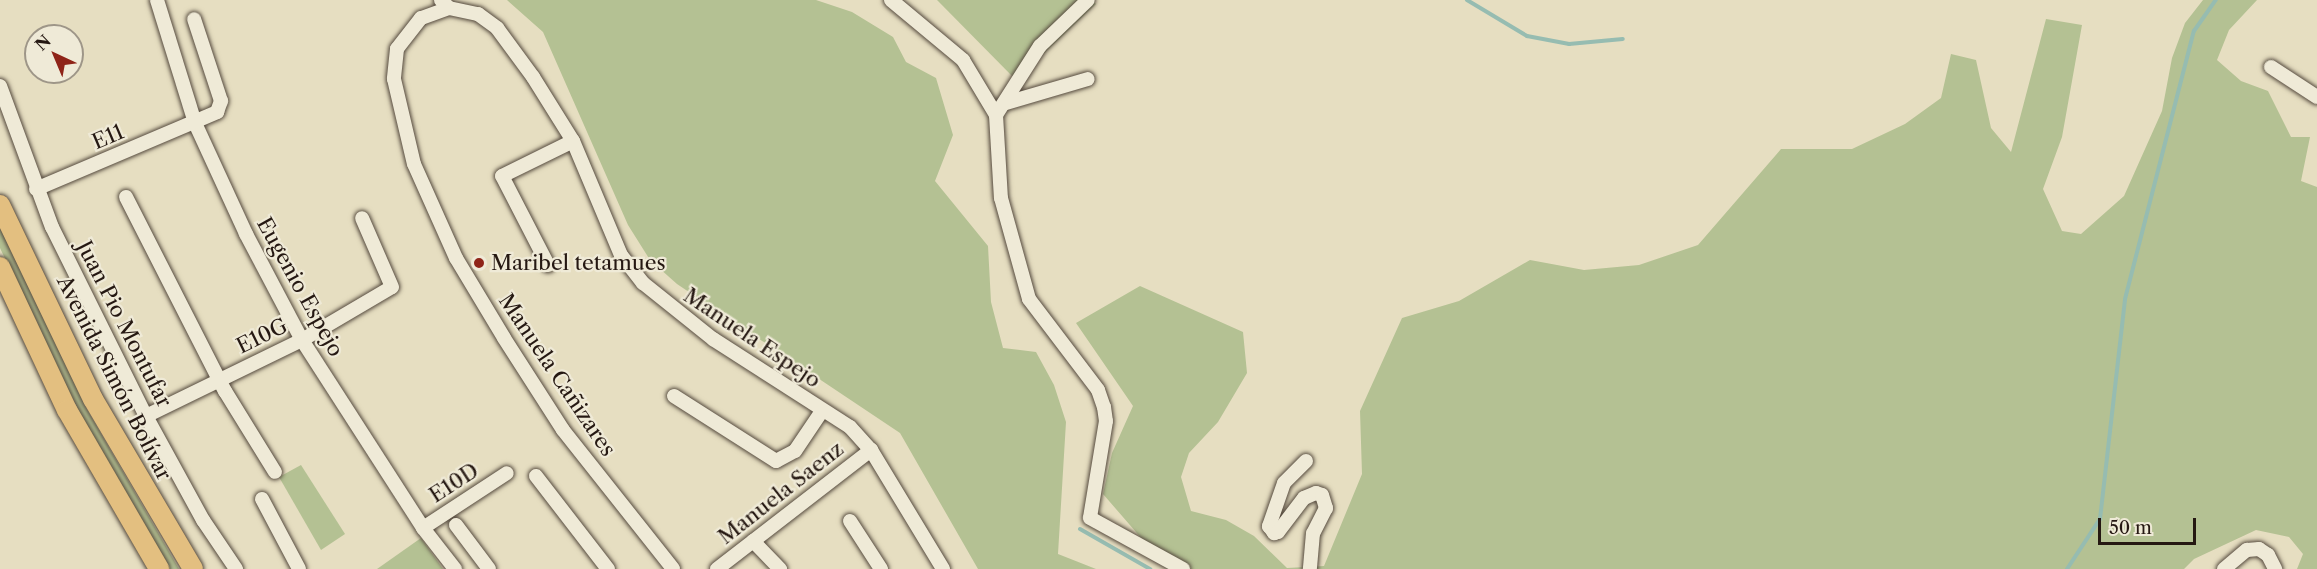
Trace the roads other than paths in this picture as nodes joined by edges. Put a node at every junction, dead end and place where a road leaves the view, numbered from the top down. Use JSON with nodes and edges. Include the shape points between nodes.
{"nodes":[{"id":1,"x":157,"y":0,"type":"edge"},
{"id":2,"x":891,"y":0,"type":"edge"},
{"id":3,"x":1088,"y":0,"type":"edge"},
{"id":4,"x":445,"y":4,"type":"edge"},
{"id":5,"x":194,"y":20,"type":"dead end"},
{"id":6,"x":2271,"y":67,"type":"dead end"},
{"id":7,"x":1088,"y":78,"type":"dead end"},
{"id":8,"x":0,"y":86,"type":"edge"},
{"id":9,"x":2317,"y":97,"type":"edge"},
{"id":10,"x":1006,"y":103,"type":"junction"},
{"id":11,"x":996,"y":115,"type":"junction"},
{"id":12,"x":195,"y":123,"type":"junction"},
{"id":13,"x":573,"y":141,"type":"junction"},
{"id":14,"x":36,"y":189,"type":"junction"},
{"id":15,"x":126,"y":197,"type":"dead end"},
{"id":16,"x":0,"y":205,"type":"edge"},
{"id":17,"x":362,"y":218,"type":"dead end"},
{"id":18,"x":548,"y":266,"type":"dead end"},
{"id":19,"x":0,"y":267,"type":"edge"},
{"id":20,"x":302,"y":340,"type":"junction"},
{"id":21,"x":219,"y":380,"type":"junction"},
{"id":22,"x":674,"y":396,"type":"dead end"},
{"id":23,"x":822,"y":411,"type":"junction"},
{"id":24,"x":146,"y":416,"type":"junction"},
{"id":25,"x":871,"y":450,"type":"junction"},
{"id":26,"x":1305,"y":461,"type":"dead end"},
{"id":27,"x":275,"y":472,"type":"dead end"},
{"id":28,"x":507,"y":473,"type":"dead end"},
{"id":29,"x":536,"y":476,"type":"dead end"},
{"id":30,"x":262,"y":499,"type":"dead end"},
{"id":31,"x":850,"y":521,"type":"dead end"},
{"id":32,"x":456,"y":525,"type":"dead end"},
{"id":33,"x":423,"y":528,"type":"junction"},
{"id":34,"x":753,"y":541,"type":"junction"},
{"id":35,"x":671,"y":568,"type":"edge"},
{"id":36,"x":159,"y":569,"type":"edge"},
{"id":37,"x":193,"y":569,"type":"edge"},
{"id":38,"x":236,"y":569,"type":"edge"},
{"id":39,"x":299,"y":569,"type":"edge"},
{"id":40,"x":455,"y":569,"type":"edge"},
{"id":41,"x":489,"y":569,"type":"edge"},
{"id":42,"x":608,"y":569,"type":"edge"},
{"id":43,"x":717,"y":569,"type":"edge"},
{"id":44,"x":780,"y":569,"type":"edge"},
{"id":45,"x":881,"y":569,"type":"edge"},
{"id":46,"x":943,"y":569,"type":"edge"},
{"id":47,"x":1183,"y":569,"type":"edge"},
{"id":48,"x":1310,"y":569,"type":"edge"},
{"id":49,"x":2224,"y":569,"type":"edge"},
{"id":50,"x":2275,"y":569,"type":"edge"}],
"edges":[{"from":1,"to":12,"type":"street","name":"Eugenio Espejo"},
{"from":2,"to":11,"type":"street","via":[[963,60]]},
{"from":3,"to":10,"type":"street","via":[[1040,46]]},
{"from":4,"to":13,"type":"street","name":"Manuela Espejo","via":[[478,14],[497,28]]},
{"from":4,"to":35,"type":"street","name":"Manuela Cañizares","via":[[421,18],[397,49],[394,79],[414,164],[456,258],[504,338],[563,430]]},
{"from":5,"to":12,"type":"street","name":"E11","via":[[221,101],[214,115]]},
{"from":6,"to":9,"type":"street"},
{"from":7,"to":10,"type":"street"},
{"from":8,"to":14,"type":"street","name":"Juan Pio Montufar"},
{"from":10,"to":11,"type":"street"},
{"from":11,"to":47,"type":"street","via":[[1001,198],[1029,299],[1098,390],[1104,407],[1106,421],[1090,518]]},
{"from":12,"to":14,"type":"street","name":"E11"},
{"from":12,"to":20,"type":"street","name":"Eugenio Espejo","via":[[246,234]]},
{"from":13,"to":18,"type":"street","via":[[502,176]]},
{"from":13,"to":23,"type":"street","name":"Manuela Espejo","via":[[621,255],[643,283],[713,339]]},
{"from":14,"to":24,"type":"street","name":"Juan Pio Montufar"},
{"from":15,"to":21,"type":"street"},
{"from":16,"to":37,"type":"highway","name":"Avenida Simón Bolívar","via":[[93,399]]},
{"from":17,"to":20,"type":"street","name":"E10G","via":[[392,287]]},
{"from":19,"to":36,"type":"highway","via":[[67,410]]},
{"from":20,"to":21,"type":"street","name":"E10G"},
{"from":20,"to":33,"type":"street","name":"Eugenio Espejo"},
{"from":21,"to":24,"type":"street","name":"E10G"},
{"from":21,"to":27,"type":"street"},
{"from":22,"to":23,"type":"street","via":[[776,461],[795,452]]},
{"from":23,"to":25,"type":"street","name":"Manuela Espejo","via":[[850,427]]},
{"from":24,"to":38,"type":"street","name":"Juan Pio Montufar","via":[[203,520]]},
{"from":25,"to":34,"type":"street","name":"Manuela Saenz"},
{"from":25,"to":46,"type":"street","name":"Manuela Espejo"},
{"from":26,"to":48,"type":"street","via":[[1284,483],[1269,526],[1278,532],[1304,498],[1322,495],[1326,508],[1313,533]]},
{"from":28,"to":33,"type":"street","name":"E10D"},
{"from":29,"to":42,"type":"street"},
{"from":30,"to":39,"type":"street"},
{"from":31,"to":45,"type":"street"},
{"from":32,"to":41,"type":"street"},
{"from":33,"to":40,"type":"street","name":"Eugenio Espejo"},
{"from":34,"to":43,"type":"street","name":"Manuela Saenz"},
{"from":34,"to":44,"type":"street"},
{"from":49,"to":50,"type":"street","via":[[2247,550],[2259,549],[2268,555]]}]}
